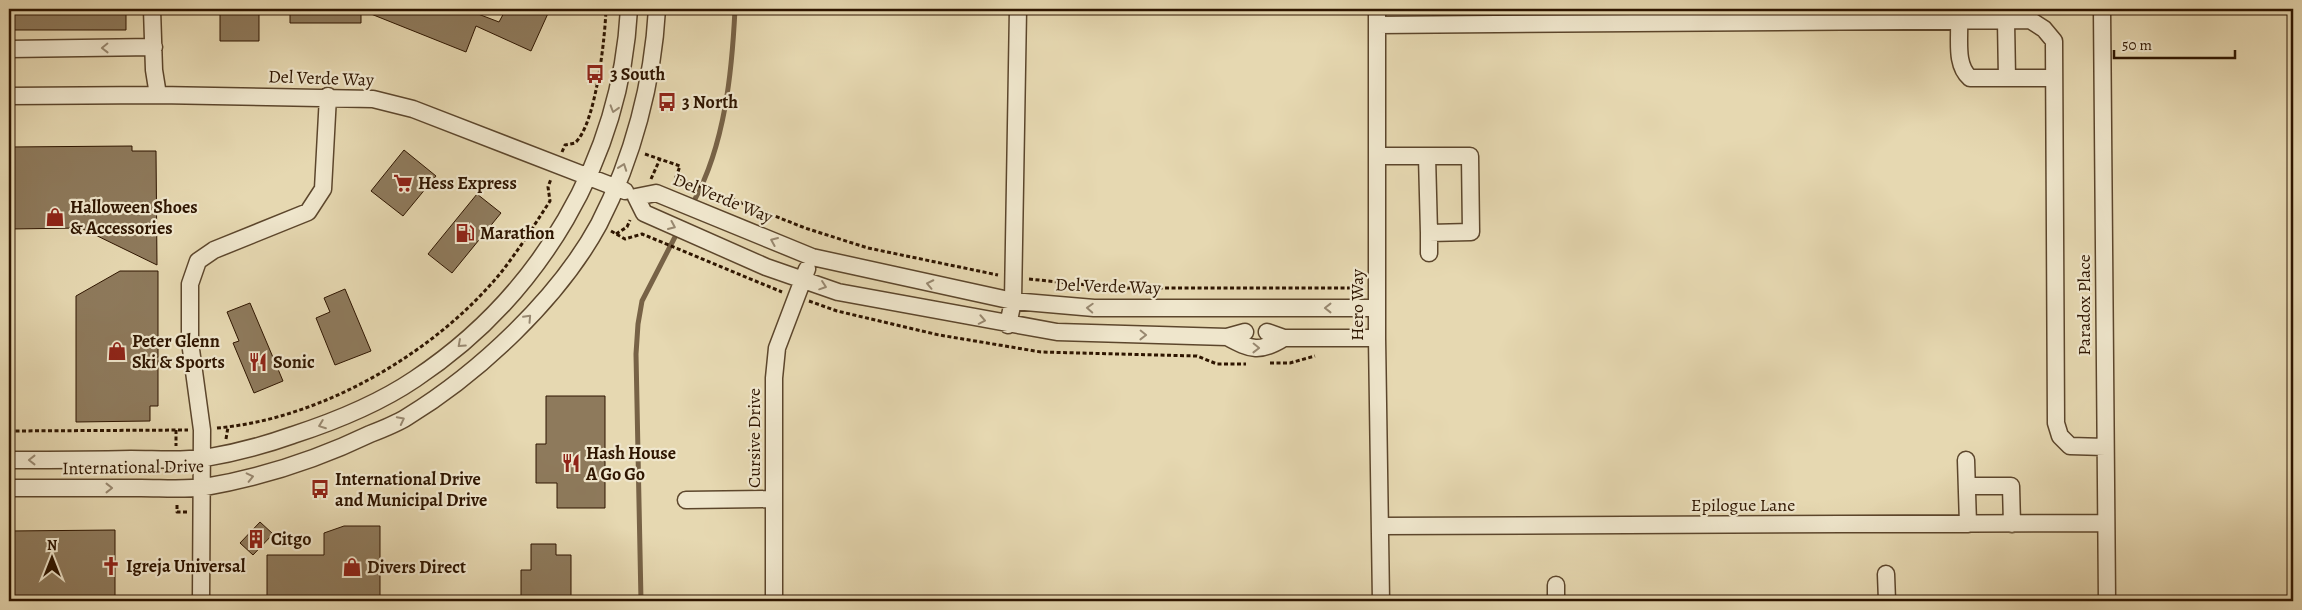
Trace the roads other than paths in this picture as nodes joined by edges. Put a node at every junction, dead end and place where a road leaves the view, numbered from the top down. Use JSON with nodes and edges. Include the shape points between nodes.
{"nodes":[{"id":1,"x":152,"y":9,"type":"edge"},
{"id":2,"x":629,"y":9,"type":"edge"},
{"id":3,"x":657,"y":9,"type":"edge"},
{"id":4,"x":1018,"y":9,"type":"edge"},
{"id":5,"x":2102,"y":9,"type":"edge"},
{"id":6,"x":1984,"y":15,"type":"edge"},
{"id":7,"x":1377,"y":17,"type":"edge"},
{"id":8,"x":1960,"y":21,"type":"junction"},
{"id":9,"x":2006,"y":21,"type":"junction"},
{"id":10,"x":154,"y":47,"type":"junction"},
{"id":11,"x":9,"y":49,"type":"edge"},
{"id":12,"x":2007,"y":78,"type":"junction"},
{"id":13,"x":2054,"y":78,"type":"junction"},
{"id":14,"x":158,"y":95,"type":"junction"},
{"id":15,"x":9,"y":96,"type":"edge"},
{"id":16,"x":328,"y":96,"type":"junction"},
{"id":17,"x":1377,"y":156,"type":"junction"},
{"id":18,"x":1427,"y":156,"type":"junction"},
{"id":19,"x":589,"y":177,"type":"junction"},
{"id":20,"x":616,"y":187,"type":"junction"},
{"id":21,"x":636,"y":197,"type":"junction"},
{"id":22,"x":1429,"y":233,"type":"junction"},
{"id":23,"x":1430,"y":253,"type":"dead end"},
{"id":24,"x":812,"y":257,"type":"junction"},
{"id":25,"x":803,"y":280,"type":"junction"},
{"id":26,"x":1014,"y":301,"type":"junction"},
{"id":27,"x":1227,"y":308,"type":"junction"},
{"id":28,"x":1377,"y":308,"type":"junction"},
{"id":29,"x":1008,"y":325,"type":"junction"},
{"id":30,"x":1245,"y":332,"type":"dead end"},
{"id":31,"x":1267,"y":332,"type":"dead end"},
{"id":32,"x":1227,"y":337,"type":"junction"},
{"id":33,"x":1284,"y":338,"type":"junction"},
{"id":34,"x":1377,"y":338,"type":"junction"},
{"id":35,"x":2105,"y":447,"type":"junction"},
{"id":36,"x":203,"y":458,"type":"junction"},
{"id":37,"x":9,"y":460,"type":"edge"},
{"id":38,"x":1966,"y":460,"type":"dead end"},
{"id":39,"x":1967,"y":486,"type":"junction"},
{"id":40,"x":202,"y":487,"type":"junction"},
{"id":41,"x":9,"y":488,"type":"edge"},
{"id":42,"x":774,"y":499,"type":"junction"},
{"id":43,"x":686,"y":500,"type":"dead end"},
{"id":44,"x":2106,"y":523,"type":"junction"},
{"id":45,"x":1968,"y":524,"type":"junction"},
{"id":46,"x":2012,"y":524,"type":"junction"},
{"id":47,"x":1380,"y":526,"type":"junction"},
{"id":48,"x":1886,"y":574,"type":"dead end"},
{"id":49,"x":201,"y":601,"type":"edge"},
{"id":50,"x":774,"y":601,"type":"edge"},
{"id":51,"x":1381,"y":601,"type":"edge"},
{"id":52,"x":1887,"y":601,"type":"edge"},
{"id":53,"x":2107,"y":601,"type":"edge"}],
"edges":[{"from":1,"to":10,"type":"street"},
{"from":2,"to":19,"type":"street","name":"International Drive","one_way":true,"via":[[617,99]]},
{"from":20,"to":3,"type":"street","name":"International Drive","one_way":true,"via":[[642,106]]},
{"from":4,"to":26,"type":"street"},
{"from":5,"to":35,"type":"street","name":"Paradox Place"},
{"from":6,"to":8,"type":"street"},
{"from":6,"to":9,"type":"street"},
{"from":7,"to":8,"type":"street"},
{"from":7,"to":17,"type":"street","name":"Hero Way"},
{"from":8,"to":12,"type":"street","via":[[1963,72],[1970,78]]},
{"from":9,"to":12,"type":"street"},
{"from":9,"to":13,"type":"street","via":[[2030,20],[2044,29],[2054,41]]},
{"from":10,"to":11,"type":"street","one_way":true},
{"from":10,"to":14,"type":"street"},
{"from":12,"to":13,"type":"street"},
{"from":13,"to":35,"type":"street","via":[[2056,423],[2060,436],[2070,446]]},
{"from":14,"to":15,"type":"street","name":"Del Verde Way"},
{"from":14,"to":16,"type":"street","name":"Del Verde Way"},
{"from":16,"to":19,"type":"street","name":"Del Verde Way","via":[[372,99],[413,109]]},
{"from":16,"to":36,"type":"street","via":[[323,189],[312,207],[308,212],[214,250],[198,261],[190,284],[190,342]]},
{"from":17,"to":18,"type":"street"},
{"from":17,"to":28,"type":"street","name":"Hero Way"},
{"from":18,"to":22,"type":"street"},
{"from":18,"to":22,"type":"street","via":[[1470,156],[1471,232]]},
{"from":19,"to":20,"type":"street","name":"Del Verde Way"},
{"from":19,"to":36,"type":"street","name":"International Drive","one_way":true,"via":[[572,212],[516,292],[450,354],[415,380],[321,426],[273,442]]},
{"from":20,"to":21,"type":"street","name":"Del Verde Way"},
{"from":40,"to":20,"type":"street","name":"International Drive","one_way":true,"via":[[273,472],[317,458],[406,418],[439,395],[491,354],[545,300],[598,225]]},
{"from":24,"to":21,"type":"street","name":"Del Verde Way","one_way":true,"via":[[656,193]]},
{"from":21,"to":25,"type":"street","one_way":true,"via":[[644,213]]},
{"from":22,"to":23,"type":"street"},
{"from":24,"to":25,"type":"street","name":"Cursive Drive"},
{"from":26,"to":24,"type":"street","name":"Del Verde Way","one_way":true},
{"from":25,"to":29,"type":"street","one_way":true,"via":[[838,292]]},
{"from":25,"to":42,"type":"street","name":"Cursive Drive","via":[[777,348]]},
{"from":27,"to":26,"type":"street","name":"Del Verde Way","one_way":true,"via":[[1094,308]]},
{"from":26,"to":29,"type":"street"},
{"from":28,"to":27,"type":"street","name":"Del Verde Way","one_way":true},
{"from":27,"to":32,"type":"street"},
{"from":28,"to":34,"type":"street","name":"Hero Way"},
{"from":29,"to":32,"type":"street","one_way":true,"via":[[1056,332]]},
{"from":30,"to":32,"type":"street"},
{"from":31,"to":33,"type":"street"},
{"from":32,"to":33,"type":"street","one_way":true,"via":[[1246,348],[1268,348]]},
{"from":33,"to":34,"type":"street"},
{"from":34,"to":47,"type":"street","name":"Hero Way"},
{"from":35,"to":44,"type":"street","name":"Paradox Place"},
{"from":36,"to":37,"type":"street","name":"International Drive","one_way":true},
{"from":36,"to":40,"type":"street"},
{"from":38,"to":39,"type":"street"},
{"from":39,"to":45,"type":"street"},
{"from":39,"to":46,"type":"street","via":[[2011,486]]},
{"from":41,"to":40,"type":"street","name":"International Drive","one_way":true},
{"from":40,"to":49,"type":"street"},
{"from":42,"to":43,"type":"street"},
{"from":42,"to":50,"type":"street","name":"Cursive Drive"},
{"from":44,"to":46,"type":"street","name":"Epilogue Lane"},
{"from":44,"to":53,"type":"street","name":"Paradox Place"},
{"from":45,"to":46,"type":"street","name":"Epilogue Lane"},
{"from":45,"to":47,"type":"street","name":"Epilogue Lane"},
{"from":47,"to":51,"type":"street","name":"Hero Way"},
{"from":48,"to":52,"type":"street"}]}
